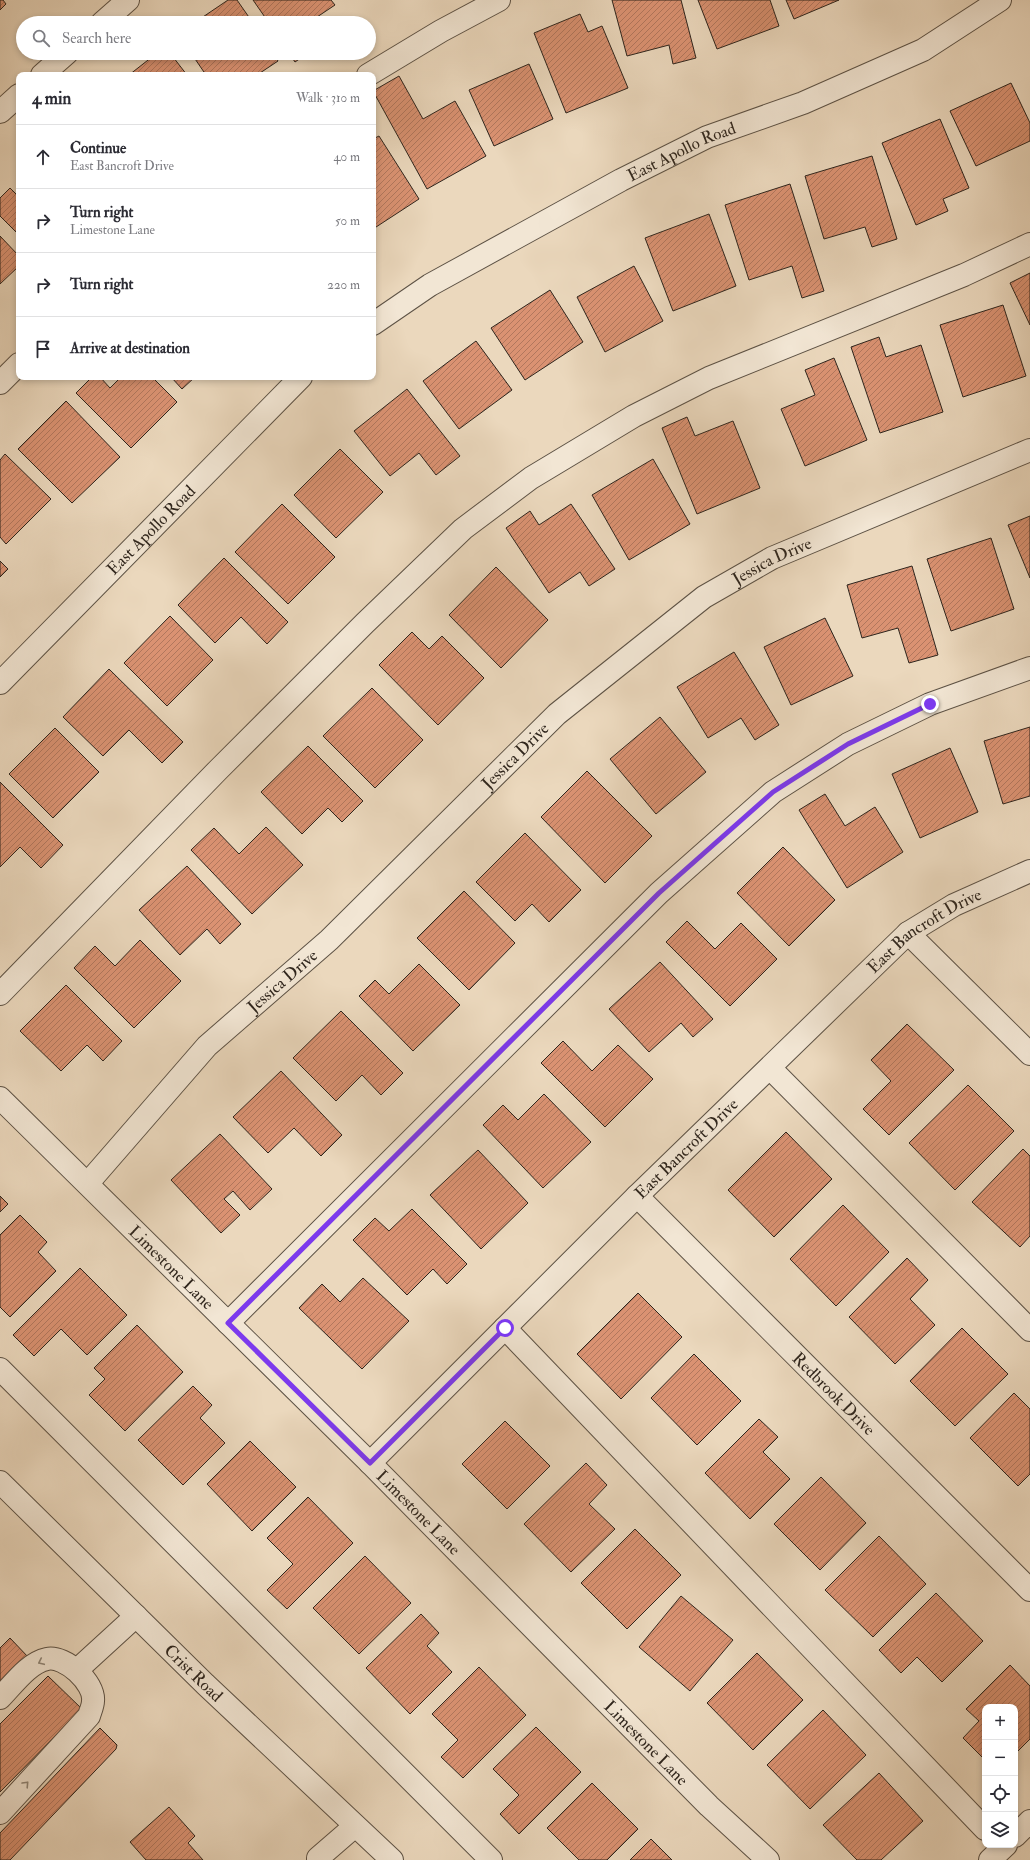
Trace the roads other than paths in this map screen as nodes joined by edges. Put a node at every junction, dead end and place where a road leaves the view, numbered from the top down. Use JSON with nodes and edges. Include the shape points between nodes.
{"nodes":[{"id":1,"x":128,"y":0,"type":"edge"},
{"id":2,"x":499,"y":0,"type":"edge"},
{"id":3,"x":1000,"y":0,"type":"edge"},
{"id":4,"x":110,"y":16,"type":"edge"},
{"id":5,"x":59,"y":60,"type":"edge"},
{"id":6,"x":45,"y":72,"type":"edge"},
{"id":7,"x":373,"y":72,"type":"edge"},
{"id":8,"x":16,"y":98,"type":"edge"},
{"id":9,"x":0,"y":112,"type":"edge"},
{"id":10,"x":1030,"y":244,"type":"edge"},
{"id":11,"x":376,"y":322,"type":"edge"},
{"id":12,"x":16,"y":367,"type":"edge"},
{"id":13,"x":298,"y":380,"type":"edge"},
{"id":14,"x":0,"y":383,"type":"edge"},
{"id":15,"x":1030,"y":450,"type":"edge"},
{"id":16,"x":1030,"y":668,"type":"edge"},
{"id":17,"x":0,"y":682,"type":"edge"},
{"id":18,"x":1030,"y":871,"type":"edge"},
{"id":19,"x":908,"y":934,"type":"junction"},
{"id":20,"x":0,"y":994,"type":"edge"},
{"id":21,"x":1030,"y":1054,"type":"edge"},
{"id":22,"x":770,"y":1068,"type":"junction"},
{"id":23,"x":0,"y":1098,"type":"edge"},
{"id":24,"x":88,"y":1183,"type":"junction"},
{"id":25,"x":637,"y":1196,"type":"junction"},
{"id":26,"x":228,"y":1323,"type":"junction"},
{"id":27,"x":505,"y":1328,"type":"junction"},
{"id":28,"x":1030,"y":1330,"type":"edge"},
{"id":29,"x":0,"y":1369,"type":"edge"},
{"id":30,"x":370,"y":1463,"type":"junction"},
{"id":31,"x":0,"y":1482,"type":"edge"},
{"id":32,"x":1030,"y":1590,"type":"edge"},
{"id":33,"x":136,"y":1616,"type":"junction"},
{"id":34,"x":77,"y":1670,"type":"junction"},
{"id":35,"x":0,"y":1698,"type":"edge"},
{"id":36,"x":0,"y":1813,"type":"edge"},
{"id":37,"x":1030,"y":1821,"type":"edge"},
{"id":38,"x":355,"y":1826,"type":"junction"},
{"id":39,"x":982,"y":1826,"type":"edge"},
{"id":40,"x":1018,"y":1833,"type":"edge"},
{"id":41,"x":318,"y":1860,"type":"edge"},
{"id":42,"x":392,"y":1860,"type":"edge"},
{"id":43,"x":491,"y":1860,"type":"edge"},
{"id":44,"x":768,"y":1860,"type":"edge"}],
"edges":[{"from":1,"to":4,"type":"street"},
{"from":2,"to":7,"type":"street"},
{"from":3,"to":11,"type":"street","name":"East Apollo Road","via":[[923,50],[803,103],[708,136],[621,180],[430,285]]},
{"from":5,"to":6,"type":"street"},
{"from":8,"to":9,"type":"street"},
{"from":10,"to":20,"type":"street","via":[[964,275],[709,378],[634,416],[531,478],[463,529],[365,623]]},
{"from":12,"to":14,"type":"street"},
{"from":13,"to":17,"type":"street","name":"East Apollo Road"},
{"from":15,"to":24,"type":"street","name":"Jessica Drive","via":[[772,558],[704,597],[557,714],[329,940],[208,1046]]},
{"from":16,"to":26,"type":"street","via":[[923,707],[848,744],[773,792],[659,893]]},
{"from":18,"to":19,"type":"street","name":"East Bancroft Drive","via":[[954,905]]},
{"from":19,"to":21,"type":"street"},
{"from":19,"to":22,"type":"street","name":"East Bancroft Drive"},
{"from":22,"to":25,"type":"street","name":"East Bancroft Drive"},
{"from":22,"to":28,"type":"street"},
{"from":23,"to":24,"type":"street","name":"Limestone Lane"},
{"from":24,"to":26,"type":"street","name":"Limestone Lane"},
{"from":25,"to":27,"type":"street","name":"East Bancroft Drive"},
{"from":25,"to":32,"type":"street","name":"Redbrook Drive"},
{"from":26,"to":30,"type":"street","name":"Limestone Lane"},
{"from":27,"to":30,"type":"street","name":"East Bancroft Drive"},
{"from":27,"to":39,"type":"street"},
{"from":29,"to":43,"type":"street"},
{"from":30,"to":44,"type":"street","name":"Limestone Lane","via":[[709,1806]]},
{"from":31,"to":33,"type":"street","name":"Crist Road"},
{"from":33,"to":34,"type":"street"},
{"from":33,"to":38,"type":"street","name":"Crist Road"},
{"from":34,"to":35,"type":"street","one_way":true,"via":[[58,1659],[47,1659],[32,1666]]},
{"from":36,"to":34,"type":"street","one_way":true,"via":[[89,1716],[93,1701],[92,1692]]},
{"from":37,"to":40,"type":"street"},
{"from":38,"to":41,"type":"street"},
{"from":38,"to":42,"type":"street","name":"Crist Road"}]}
